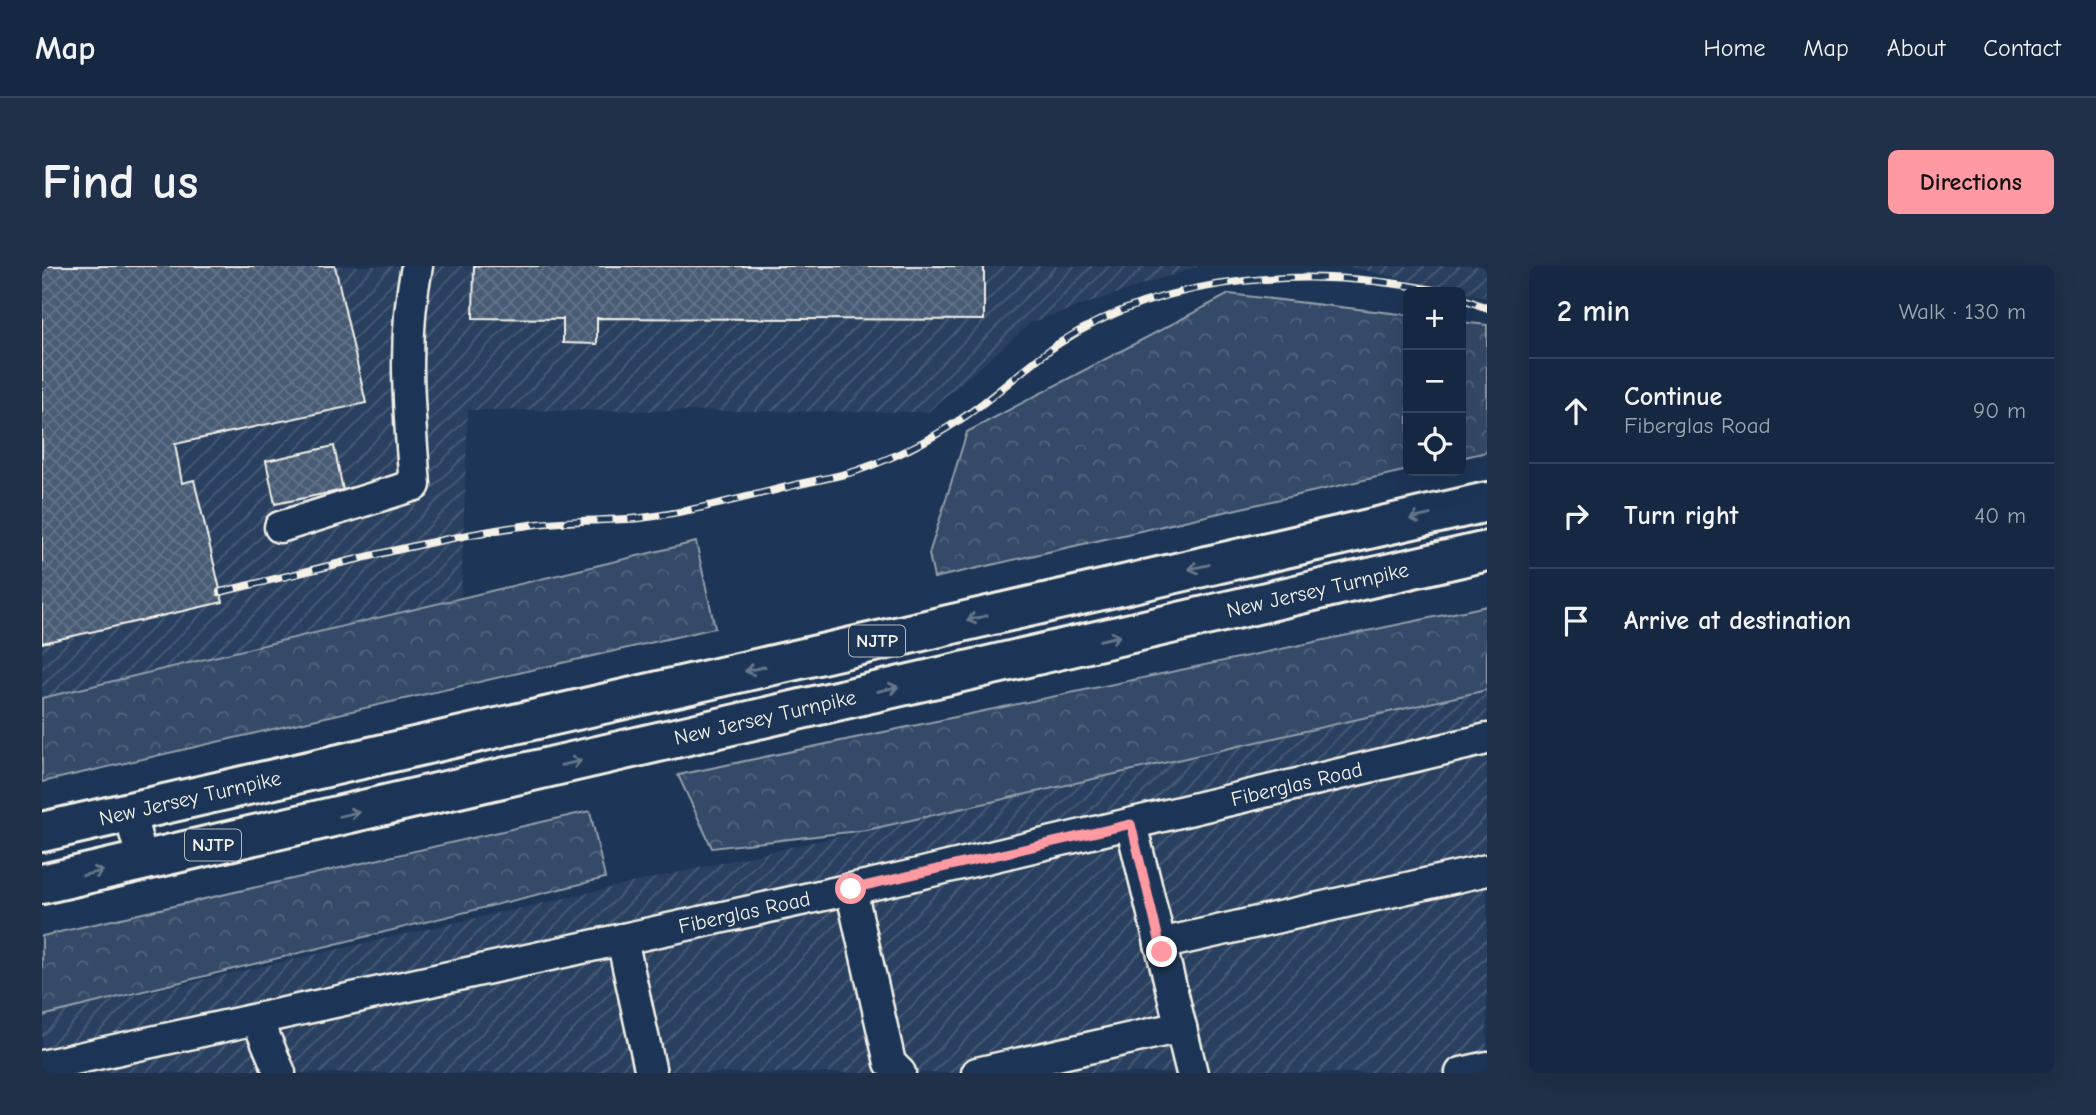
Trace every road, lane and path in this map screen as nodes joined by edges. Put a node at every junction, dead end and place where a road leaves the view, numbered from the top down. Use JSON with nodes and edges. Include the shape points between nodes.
{"nodes":[{"id":1,"x":417,"y":266,"type":"edge"},
{"id":2,"x":1487,"y":502,"type":"edge"},
{"id":3,"x":280,"y":527,"type":"dead end"},
{"id":4,"x":1487,"y":551,"type":"edge"},
{"id":5,"x":1487,"y":739,"type":"edge"},
{"id":6,"x":129,"y":813,"type":"junction"},
{"id":7,"x":1131,"y":824,"type":"junction"},
{"id":8,"x":42,"y":832,"type":"edge"},
{"id":9,"x":143,"y":861,"type":"junction"},
{"id":10,"x":1487,"y":870,"type":"edge"},
{"id":11,"x":42,"y":884,"type":"edge"},
{"id":12,"x":851,"y":889,"type":"junction"},
{"id":13,"x":622,"y":939,"type":"junction"},
{"id":14,"x":1160,"y":944,"type":"junction"},
{"id":15,"x":257,"y":1019,"type":"junction"},
{"id":16,"x":1181,"y":1027,"type":"junction"},
{"id":17,"x":42,"y":1066,"type":"edge"},
{"id":18,"x":1487,"y":1067,"type":"edge"},
{"id":19,"x":648,"y":1072,"type":"edge"},
{"id":20,"x":280,"y":1073,"type":"edge"},
{"id":21,"x":900,"y":1073,"type":"edge"},
{"id":22,"x":977,"y":1073,"type":"edge"},
{"id":23,"x":1192,"y":1073,"type":"edge"},
{"id":24,"x":1461,"y":1073,"type":"edge"}],
"edges":[{"from":1,"to":3,"type":"street","via":[[408,311],[415,485]]},
{"from":2,"to":6,"type":"highway","name":"New Jersey Turnpike","number":"NJTP","one_way":true},
{"from":9,"to":4,"type":"highway","name":"New Jersey Turnpike","number":"NJTP","one_way":true},
{"from":5,"to":7,"type":"street","name":"Fiberglas Road"},
{"from":6,"to":8,"type":"highway","name":"New Jersey Turnpike","number":"NJTP"},
{"from":6,"to":9,"type":"street"},
{"from":7,"to":12,"type":"street","name":"Fiberglas Road"},
{"from":7,"to":14,"type":"street"},
{"from":11,"to":9,"type":"highway","name":"New Jersey Turnpike","number":"NJTP","one_way":true},
{"from":10,"to":14,"type":"street"},
{"from":12,"to":13,"type":"street","name":"Fiberglas Road"},
{"from":12,"to":21,"type":"street","via":[[890,1063]]},
{"from":13,"to":15,"type":"street","name":"Fiberglas Road"},
{"from":13,"to":19,"type":"street"},
{"from":14,"to":16,"type":"street"},
{"from":15,"to":17,"type":"street","name":"Fiberglas Road"},
{"from":15,"to":20,"type":"street"},
{"from":16,"to":22,"type":"street"},
{"from":16,"to":23,"type":"street"},
{"from":18,"to":24,"type":"street"}]}
